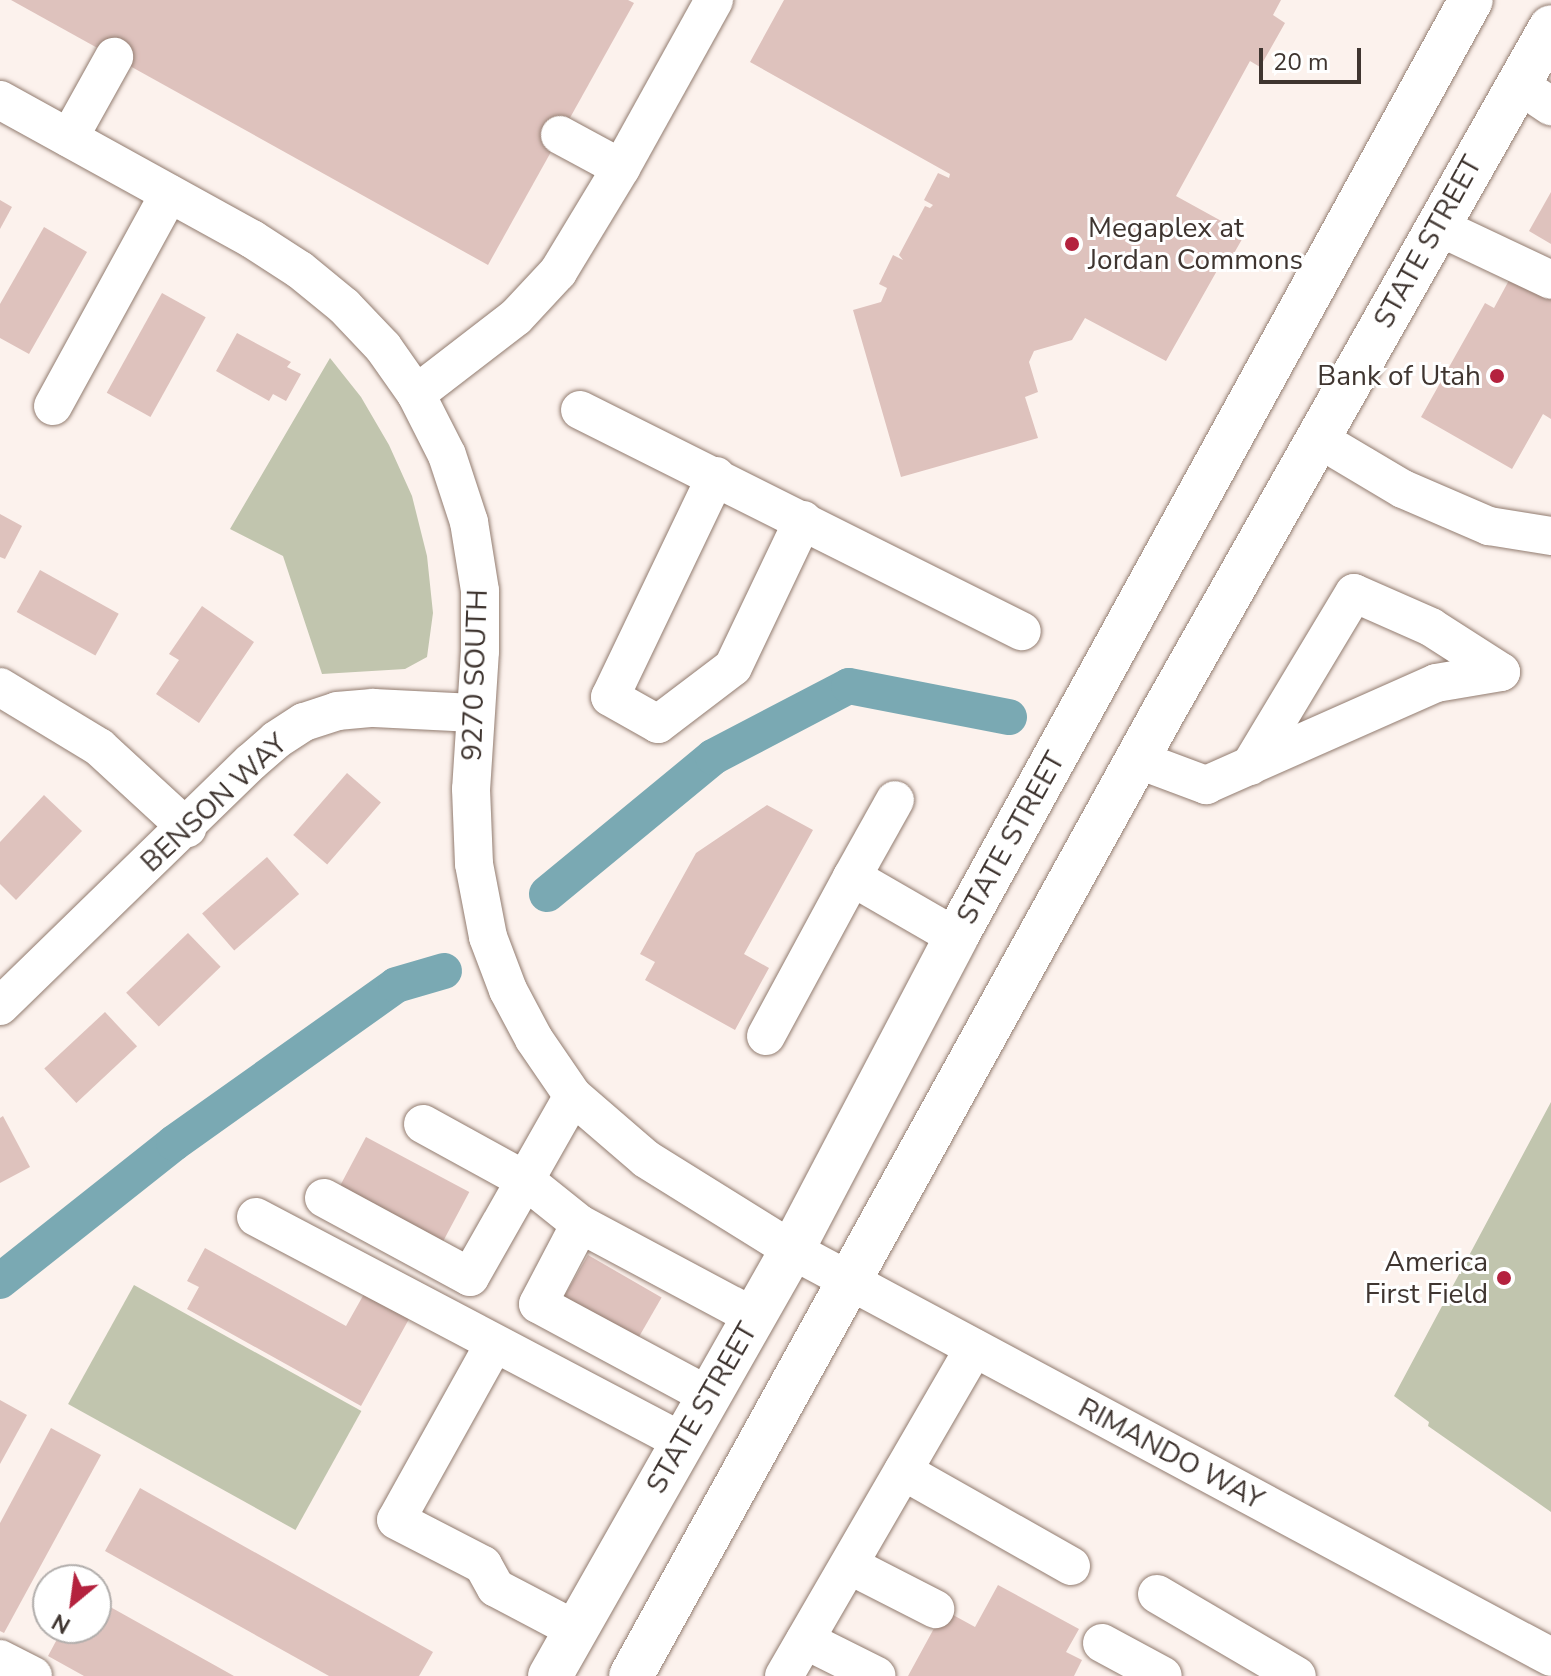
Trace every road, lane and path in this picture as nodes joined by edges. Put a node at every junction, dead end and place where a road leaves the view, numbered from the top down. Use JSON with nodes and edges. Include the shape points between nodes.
{"nodes":[{"id":1,"x":714,"y":0,"type":"edge"},
{"id":2,"x":1471,"y":0,"type":"edge"},
{"id":3,"x":1548,"y":38,"type":"edge"},
{"id":4,"x":114,"y":57,"type":"dead end"},
{"id":5,"x":1534,"y":95,"type":"edge"},
{"id":6,"x":0,"y":100,"type":"edge"},
{"id":7,"x":560,"y":135,"type":"dead end"},
{"id":8,"x":69,"y":138,"type":"junction"},
{"id":9,"x":621,"y":168,"type":"junction"},
{"id":10,"x":169,"y":194,"type":"junction"},
{"id":11,"x":1437,"y":226,"type":"junction"},
{"id":12,"x":1551,"y":280,"type":"edge"},
{"id":13,"x":416,"y":394,"type":"junction"},
{"id":14,"x":53,"y":406,"type":"dead end"},
{"id":15,"x":580,"y":410,"type":"dead end"},
{"id":16,"x":1317,"y":438,"type":"junction"},
{"id":17,"x":716,"y":476,"type":"junction"},
{"id":18,"x":803,"y":520,"type":"junction"},
{"id":19,"x":1551,"y":536,"type":"edge"},
{"id":20,"x":1022,"y":631,"type":"dead end"},
{"id":21,"x":0,"y":687,"type":"edge"},
{"id":22,"x":475,"y":713,"type":"junction"},
{"id":23,"x":1139,"y":760,"type":"junction"},
{"id":24,"x":1250,"y":766,"type":"junction"},
{"id":25,"x":895,"y":800,"type":"dead end"},
{"id":26,"x":187,"y":828,"type":"junction"},
{"id":27,"x":852,"y":877,"type":"junction"},
{"id":28,"x":956,"y":937,"type":"junction"},
{"id":29,"x":0,"y":1006,"type":"edge"},
{"id":30,"x":766,"y":1036,"type":"dead end"},
{"id":31,"x":573,"y":1096,"type":"junction"},
{"id":32,"x":423,"y":1124,"type":"dead end"},
{"id":33,"x":525,"y":1180,"type":"junction"},
{"id":34,"x":324,"y":1198,"type":"dead end"},
{"id":35,"x":256,"y":1217,"type":"dead end"},
{"id":36,"x":580,"y":1224,"type":"junction"},
{"id":37,"x":792,"y":1250,"type":"junction"},
{"id":38,"x":850,"y":1281,"type":"junction"},
{"id":39,"x":754,"y":1317,"type":"junction"},
{"id":40,"x":494,"y":1344,"type":"junction"},
{"id":41,"x":974,"y":1348,"type":"junction"},
{"id":42,"x":709,"y":1396,"type":"junction"},
{"id":43,"x":682,"y":1442,"type":"junction"},
{"id":44,"x":903,"y":1471,"type":"junction"},
{"id":45,"x":849,"y":1565,"type":"junction"},
{"id":46,"x":1071,"y":1566,"type":"dead end"},
{"id":47,"x":1157,"y":1594,"type":"dead end"},
{"id":48,"x":935,"y":1609,"type":"dead end"},
{"id":49,"x":576,"y":1630,"type":"junction"},
{"id":50,"x":805,"y":1640,"type":"junction"},
{"id":51,"x":1102,"y":1643,"type":"dead end"},
{"id":52,"x":1551,"y":1657,"type":"edge"},
{"id":53,"x":0,"y":1659,"type":"edge"},
{"id":54,"x":33,"y":1676,"type":"edge"},
{"id":55,"x":550,"y":1676,"type":"edge"},
{"id":56,"x":631,"y":1676,"type":"edge"},
{"id":57,"x":784,"y":1676,"type":"edge"},
{"id":58,"x":877,"y":1676,"type":"edge"},
{"id":59,"x":1163,"y":1676,"type":"edge"},
{"id":60,"x":1297,"y":1676,"type":"edge"}],
"edges":[{"from":1,"to":9,"type":"street"},
{"from":2,"to":28,"type":"main road","name":"STATE STREET"},
{"from":3,"to":5,"type":"main road","name":"STATE STREET"},
{"from":4,"to":8,"type":"street"},
{"from":5,"to":11,"type":"main road","name":"STATE STREET"},
{"from":6,"to":8,"type":"street","name":"9270 SOUTH"},
{"from":7,"to":9,"type":"street"},
{"from":8,"to":10,"type":"street","name":"9270 SOUTH"},
{"from":9,"to":13,"type":"street","via":[[545,288]]},
{"from":10,"to":13,"type":"street","name":"9270 SOUTH","via":[[300,270],[383,347]]},
{"from":10,"to":14,"type":"street"},
{"from":11,"to":12,"type":"street"},
{"from":11,"to":16,"type":"main road","name":"STATE STREET"},
{"from":13,"to":22,"type":"street","name":"9270 SOUTH","via":[[447,455],[469,522],[480,591]]},
{"from":15,"to":17,"type":"street"},
{"from":16,"to":19,"type":"street","via":[[1403,489],[1489,526]]},
{"from":16,"to":23,"type":"main road","name":"STATE STREET"},
{"from":17,"to":18,"type":"street"},
{"from":17,"to":18,"type":"street","via":[[610,697],[658,724],[733,667]]},
{"from":18,"to":20,"type":"street"},
{"from":21,"to":26,"type":"street","via":[[99,747]]},
{"from":22,"to":26,"type":"street","name":"BENSON WAY","via":[[373,708],[337,711],[304,722],[276,740]]},
{"from":22,"to":31,"type":"street","name":"9270 SOUTH","via":[[474,864],[488,937],[534,1039]]},
{"from":23,"to":24,"type":"street","via":[[1206,785]]},
{"from":23,"to":38,"type":"main road","name":"STATE STREET"},
{"from":24,"to":24,"type":"street","via":[[1436,683],[1501,672],[1431,627],[1354,593]]},
{"from":25,"to":27,"type":"street"},
{"from":26,"to":29,"type":"street","name":"BENSON WAY"},
{"from":27,"to":28,"type":"street"},
{"from":27,"to":30,"type":"street"},
{"from":28,"to":37,"type":"main road","name":"STATE STREET"},
{"from":31,"to":33,"type":"street"},
{"from":31,"to":37,"type":"street","name":"9270 SOUTH","via":[[646,1159]]},
{"from":32,"to":33,"type":"street"},
{"from":33,"to":34,"type":"street","via":[[470,1277]]},
{"from":33,"to":36,"type":"street"},
{"from":35,"to":40,"type":"street"},
{"from":36,"to":39,"type":"street"},
{"from":36,"to":42,"type":"street","via":[[538,1304]]},
{"from":37,"to":38,"type":"street","name":"RIMANDO WAY"},
{"from":37,"to":39,"type":"main road","name":"STATE STREET"},
{"from":38,"to":41,"type":"street","name":"RIMANDO WAY"},
{"from":38,"to":56,"type":"main road","name":"STATE STREET"},
{"from":39,"to":42,"type":"main road","name":"STATE STREET"},
{"from":40,"to":43,"type":"street"},
{"from":40,"to":49,"type":"street","via":[[396,1520],[483,1565],[496,1588]]},
{"from":41,"to":44,"type":"street"},
{"from":41,"to":52,"type":"street","name":"RIMANDO WAY"},
{"from":42,"to":43,"type":"main road","name":"STATE STREET"},
{"from":43,"to":49,"type":"main road","name":"STATE STREET"},
{"from":44,"to":45,"type":"street"},
{"from":44,"to":46,"type":"street"},
{"from":45,"to":48,"type":"street"},
{"from":45,"to":50,"type":"street"},
{"from":47,"to":60,"type":"street"},
{"from":49,"to":55,"type":"main road","name":"STATE STREET"},
{"from":50,"to":57,"type":"street"},
{"from":50,"to":58,"type":"street"},
{"from":51,"to":59,"type":"street"},
{"from":53,"to":54,"type":"street"}]}
